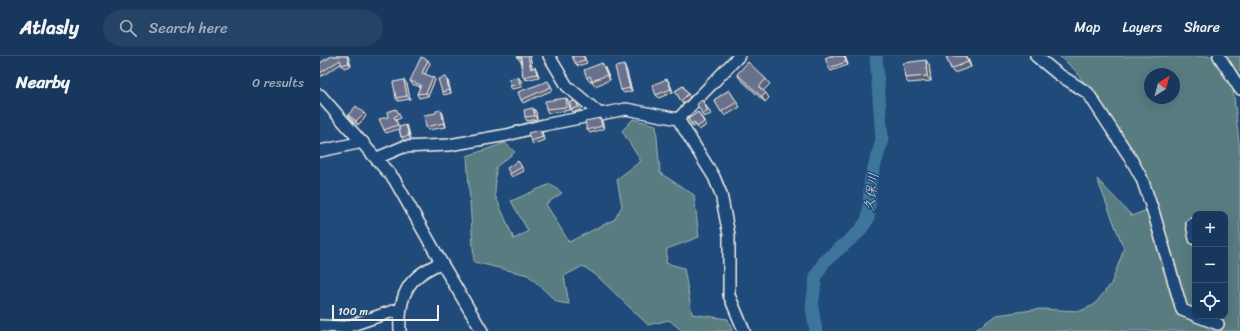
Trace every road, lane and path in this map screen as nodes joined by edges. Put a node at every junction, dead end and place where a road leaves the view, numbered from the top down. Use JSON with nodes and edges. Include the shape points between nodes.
{"nodes":[{"id":1,"x":549,"y":56,"type":"edge"},
{"id":2,"x":739,"y":56,"type":"edge"},
{"id":3,"x":1036,"y":56,"type":"edge"},
{"id":4,"x":1219,"y":56,"type":"edge"},
{"id":5,"x":1240,"y":90,"type":"edge"},
{"id":6,"x":320,"y":95,"type":"edge"},
{"id":7,"x":600,"y":114,"type":"junction"},
{"id":8,"x":678,"y":119,"type":"junction"},
{"id":9,"x":363,"y":142,"type":"junction"},
{"id":10,"x":320,"y":151,"type":"edge"},
{"id":11,"x":377,"y":158,"type":"junction"},
{"id":12,"x":441,"y":262,"type":"junction"},
{"id":13,"x":399,"y":309,"type":"junction"},
{"id":14,"x":1192,"y":314,"type":"edge"},
{"id":15,"x":1204,"y":319,"type":"edge"},
{"id":16,"x":1218,"y":324,"type":"edge"},
{"id":17,"x":320,"y":326,"type":"edge"},
{"id":18,"x":346,"y":329,"type":"edge"},
{"id":19,"x":400,"y":331,"type":"edge"},
{"id":20,"x":482,"y":331,"type":"edge"},
{"id":21,"x":744,"y":331,"type":"edge"}],
"edges":[{"from":1,"to":7,"type":"street","via":[[567,86]]},
{"from":2,"to":8,"type":"street"},
{"from":3,"to":14,"type":"street","via":[[1088,93],[1131,159],[1142,179],[1154,214],[1182,310]]},
{"from":4,"to":5,"type":"street"},
{"from":6,"to":9,"type":"street"},
{"from":7,"to":8,"type":"street","via":[[626,109]]},
{"from":7,"to":11,"type":"street","via":[[449,145],[403,147]]},
{"from":8,"to":21,"type":"street","via":[[721,194],[729,235],[729,295]]},
{"from":9,"to":10,"type":"street"},
{"from":9,"to":11,"type":"street"},
{"from":11,"to":12,"type":"street","via":[[394,179]]},
{"from":12,"to":13,"type":"street","via":[[416,277],[407,289]]},
{"from":12,"to":20,"type":"street"},
{"from":13,"to":18,"type":"street"},
{"from":13,"to":19,"type":"street"},
{"from":15,"to":16,"type":"street"},
{"from":17,"to":18,"type":"street"}]}
